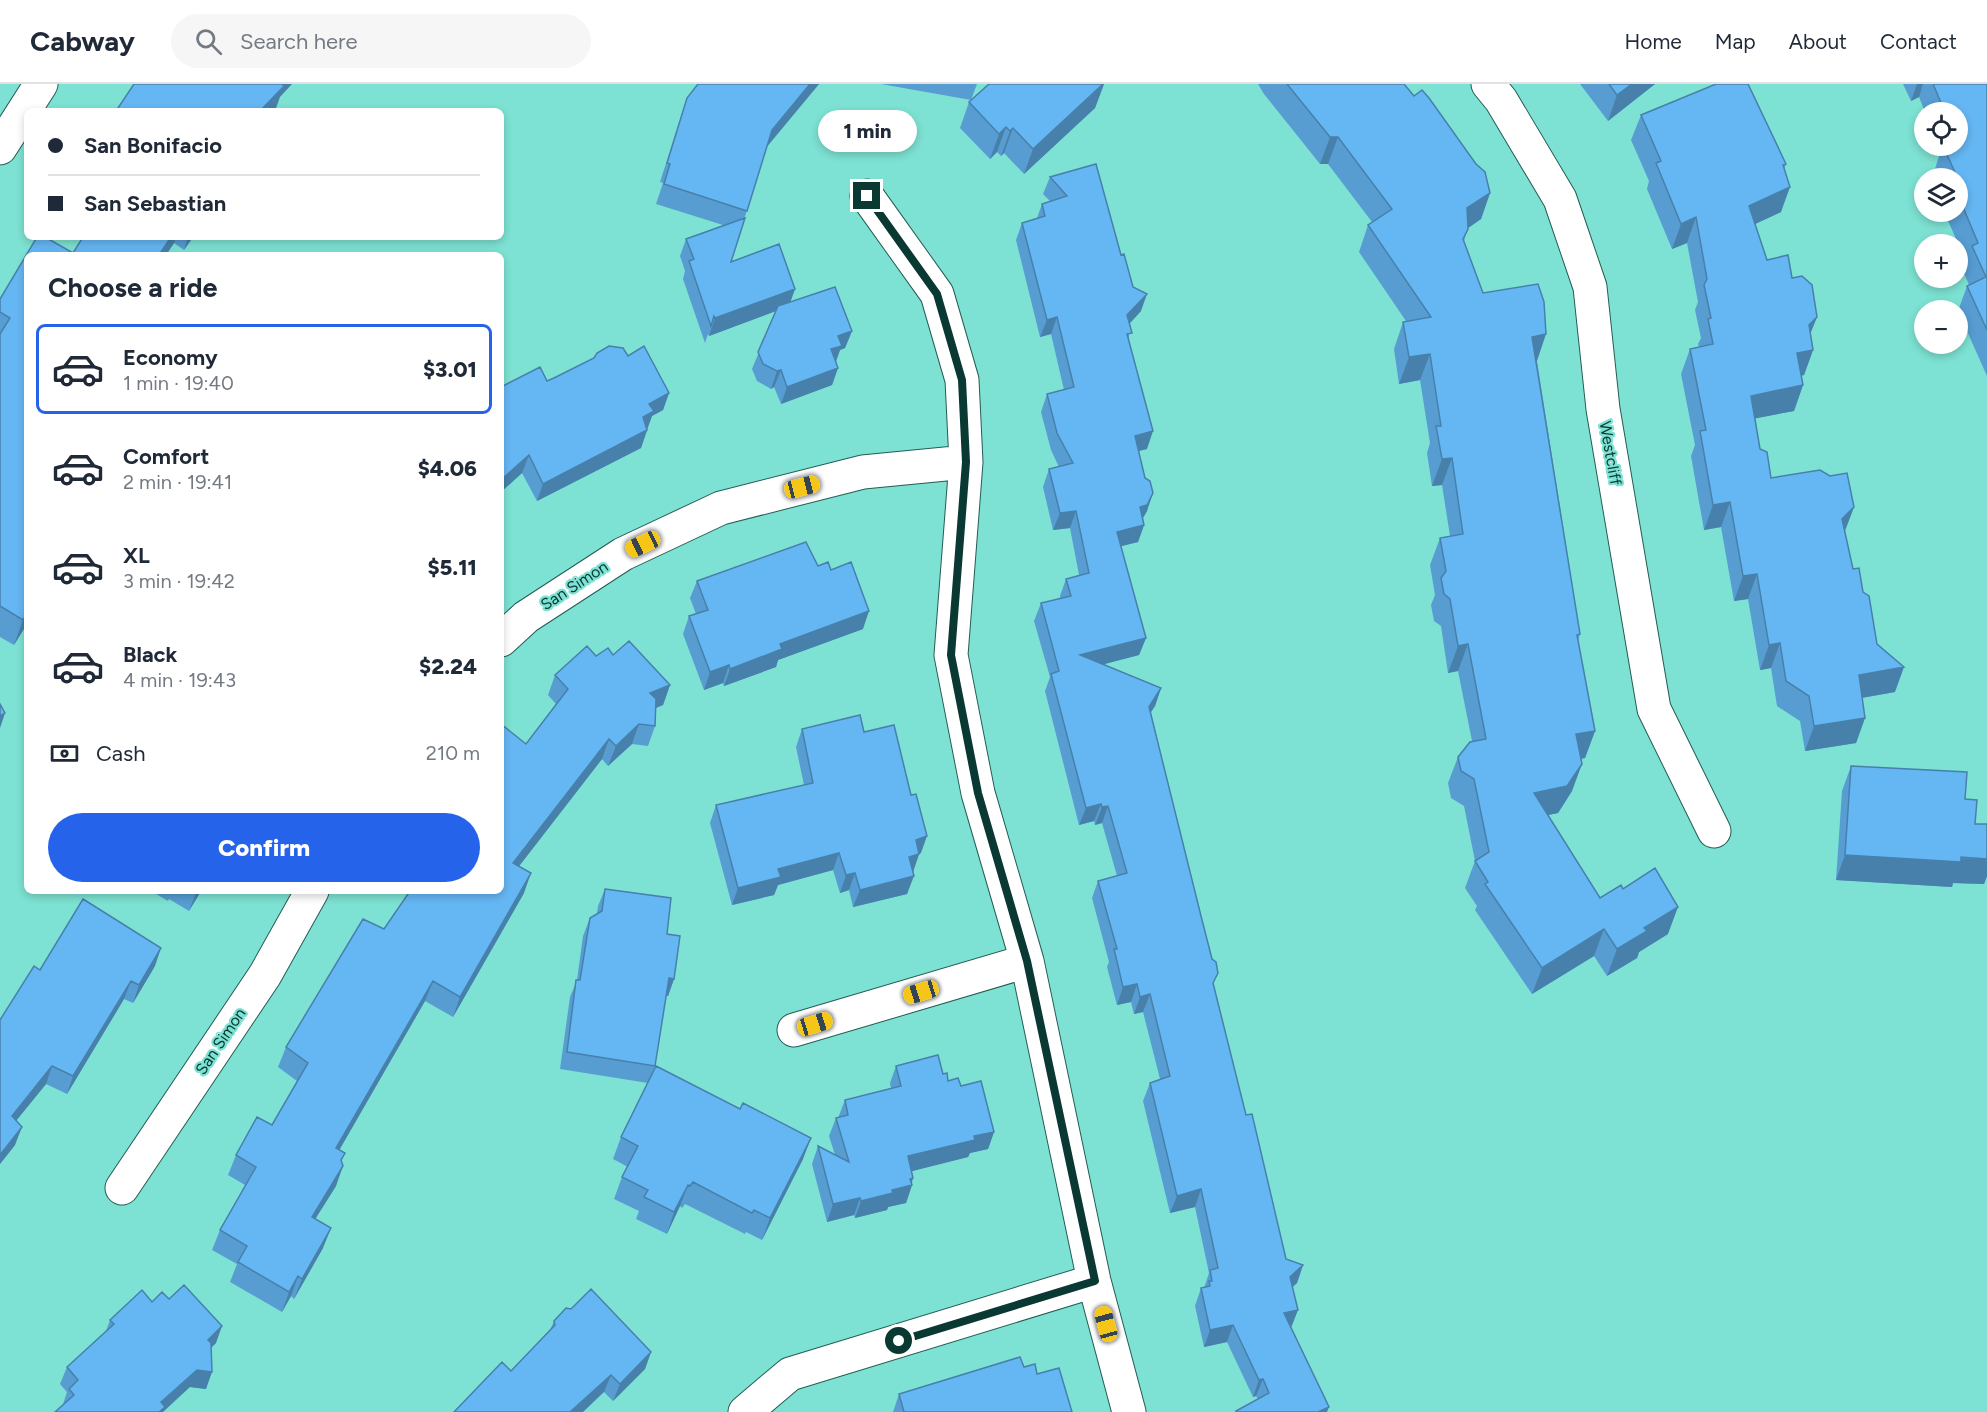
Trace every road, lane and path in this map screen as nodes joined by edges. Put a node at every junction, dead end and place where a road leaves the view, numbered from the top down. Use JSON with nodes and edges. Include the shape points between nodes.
{"nodes":[{"id":1,"x":41,"y":84,"type":"edge"},
{"id":2,"x":1488,"y":84,"type":"edge"},
{"id":3,"x":26,"y":108,"type":"edge"},
{"id":4,"x":24,"y":111,"type":"edge"},
{"id":5,"x":0,"y":148,"type":"edge"},
{"id":6,"x":867,"y":196,"type":"dead end"},
{"id":7,"x":966,"y":462,"type":"junction"},
{"id":8,"x":504,"y":637,"type":"edge"},
{"id":9,"x":1714,"y":831,"type":"dead end"},
{"id":10,"x":310,"y":894,"type":"edge"},
{"id":11,"x":1027,"y":961,"type":"junction"},
{"id":12,"x":794,"y":1030,"type":"dead end"},
{"id":13,"x":122,"y":1188,"type":"dead end"},
{"id":14,"x":1095,"y":1281,"type":"junction"},
{"id":15,"x":745,"y":1412,"type":"edge"},
{"id":16,"x":1129,"y":1412,"type":"edge"}],
"edges":[{"from":1,"to":3,"type":"street"},
{"from":2,"to":9,"type":"street","name":"Westcliff","via":[[1560,199],[1590,287],[1603,409],[1654,710]]},
{"from":4,"to":5,"type":"street"},
{"from":6,"to":7,"type":"street","via":[[937,294],[962,380]]},
{"from":7,"to":8,"type":"street","name":"San Simon","via":[[863,472],[721,508],[623,554],[526,617]]},
{"from":7,"to":11,"type":"street","via":[[951,655],[978,793]]},
{"from":10,"to":13,"type":"street","name":"San Simon","via":[[265,975]]},
{"from":11,"to":12,"type":"street"},
{"from":11,"to":14,"type":"street"},
{"from":14,"to":15,"type":"street","via":[[790,1374]]},
{"from":14,"to":16,"type":"street"}]}
